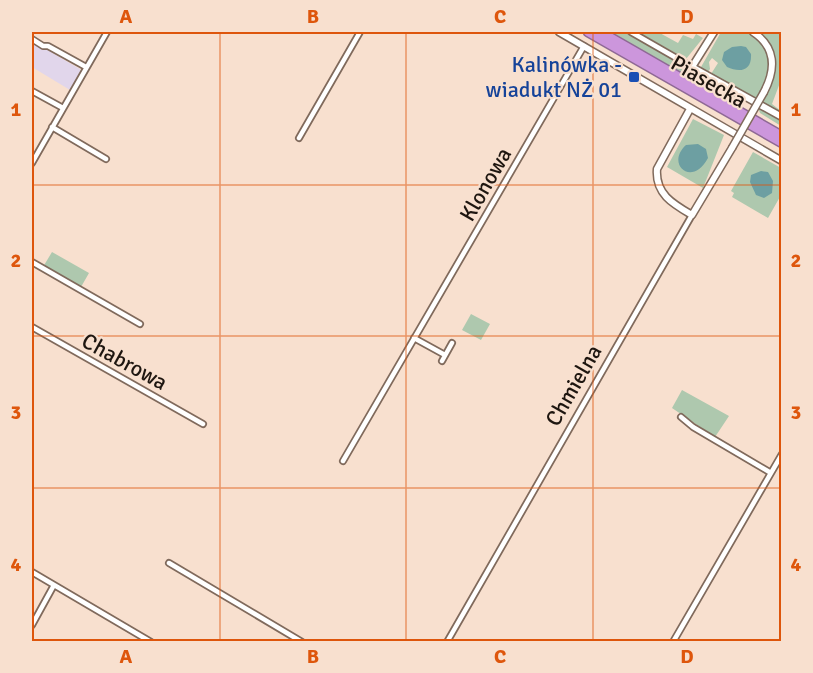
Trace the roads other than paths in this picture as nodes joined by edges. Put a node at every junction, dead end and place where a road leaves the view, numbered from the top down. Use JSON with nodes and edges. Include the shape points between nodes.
{"nodes":[{"id":1,"x":107,"y":32,"type":"edge"},
{"id":2,"x":360,"y":32,"type":"edge"},
{"id":3,"x":559,"y":32,"type":"edge"},
{"id":4,"x":588,"y":32,"type":"edge"},
{"id":5,"x":601,"y":32,"type":"edge"},
{"id":6,"x":631,"y":32,"type":"edge"},
{"id":7,"x":714,"y":32,"type":"edge"},
{"id":8,"x":753,"y":32,"type":"edge"},
{"id":9,"x":32,"y":39,"type":"edge"},
{"id":10,"x":585,"y":46,"type":"junction"},
{"id":11,"x":86,"y":67,"type":"junction"},
{"id":12,"x":692,"y":67,"type":"junction"},
{"id":13,"x":32,"y":91,"type":"edge"},
{"id":14,"x":63,"y":108,"type":"junction"},
{"id":15,"x":690,"y":109,"type":"junction"},
{"id":16,"x":782,"y":117,"type":"edge"},
{"id":17,"x":52,"y":127,"type":"junction"},
{"id":18,"x":782,"y":136,"type":"edge"},
{"id":19,"x":299,"y":138,"type":"dead end"},
{"id":20,"x":782,"y":143,"type":"edge"},
{"id":21,"x":106,"y":159,"type":"dead end"},
{"id":22,"x":782,"y":161,"type":"edge"},
{"id":23,"x":32,"y":163,"type":"edge"},
{"id":24,"x":692,"y":215,"type":"junction"},
{"id":25,"x":32,"y":262,"type":"edge"},
{"id":26,"x":140,"y":324,"type":"dead end"},
{"id":27,"x":32,"y":327,"type":"edge"},
{"id":28,"x":414,"y":338,"type":"junction"},
{"id":29,"x":452,"y":342,"type":"dead end"},
{"id":30,"x":445,"y":355,"type":"junction"},
{"id":31,"x":442,"y":361,"type":"dead end"},
{"id":32,"x":681,"y":417,"type":"dead end"},
{"id":33,"x":203,"y":424,"type":"dead end"},
{"id":34,"x":782,"y":454,"type":"edge"},
{"id":35,"x":343,"y":461,"type":"dead end"},
{"id":36,"x":771,"y":473,"type":"junction"},
{"id":37,"x":169,"y":563,"type":"dead end"},
{"id":38,"x":32,"y":572,"type":"edge"},
{"id":39,"x":54,"y":585,"type":"junction"},
{"id":40,"x":32,"y":625,"type":"edge"},
{"id":41,"x":151,"y":642,"type":"edge"},
{"id":42,"x":302,"y":642,"type":"edge"},
{"id":43,"x":447,"y":642,"type":"edge"},
{"id":44,"x":673,"y":642,"type":"edge"}],
"edges":[{"from":1,"to":11,"type":"street"},
{"from":2,"to":19,"type":"street"},
{"from":3,"to":10,"type":"street"},
{"from":4,"to":20,"type":"highway","name":"Piasecka"},
{"from":5,"to":18,"type":"highway","name":"Piasecka"},
{"from":6,"to":12,"type":"street"},
{"from":7,"to":12,"type":"street"},
{"from":8,"to":24,"type":"street","name":"Chmielna","bridge":true,"via":[[767,45],[772,58],[771,76]]},
{"from":9,"to":11,"type":"street"},
{"from":10,"to":15,"type":"street"},
{"from":10,"to":28,"type":"street","name":"Klonowa"},
{"from":11,"to":14,"type":"street"},
{"from":12,"to":16,"type":"street"},
{"from":13,"to":14,"type":"street"},
{"from":14,"to":17,"type":"street"},
{"from":15,"to":22,"type":"street"},
{"from":15,"to":24,"type":"street","via":[[660,161],[656,179],[668,200]]},
{"from":17,"to":21,"type":"street"},
{"from":17,"to":23,"type":"street"},
{"from":24,"to":43,"type":"street","name":"Chmielna"},
{"from":25,"to":26,"type":"street"},
{"from":27,"to":33,"type":"street","name":"Chabrowa"},
{"from":28,"to":30,"type":"street"},
{"from":28,"to":35,"type":"street","name":"Klonowa"},
{"from":29,"to":30,"type":"street"},
{"from":30,"to":31,"type":"street"},
{"from":32,"to":36,"type":"street"},
{"from":34,"to":36,"type":"street"},
{"from":36,"to":44,"type":"street"},
{"from":37,"to":42,"type":"street"},
{"from":38,"to":39,"type":"street"},
{"from":39,"to":40,"type":"street"},
{"from":39,"to":41,"type":"street"}]}
